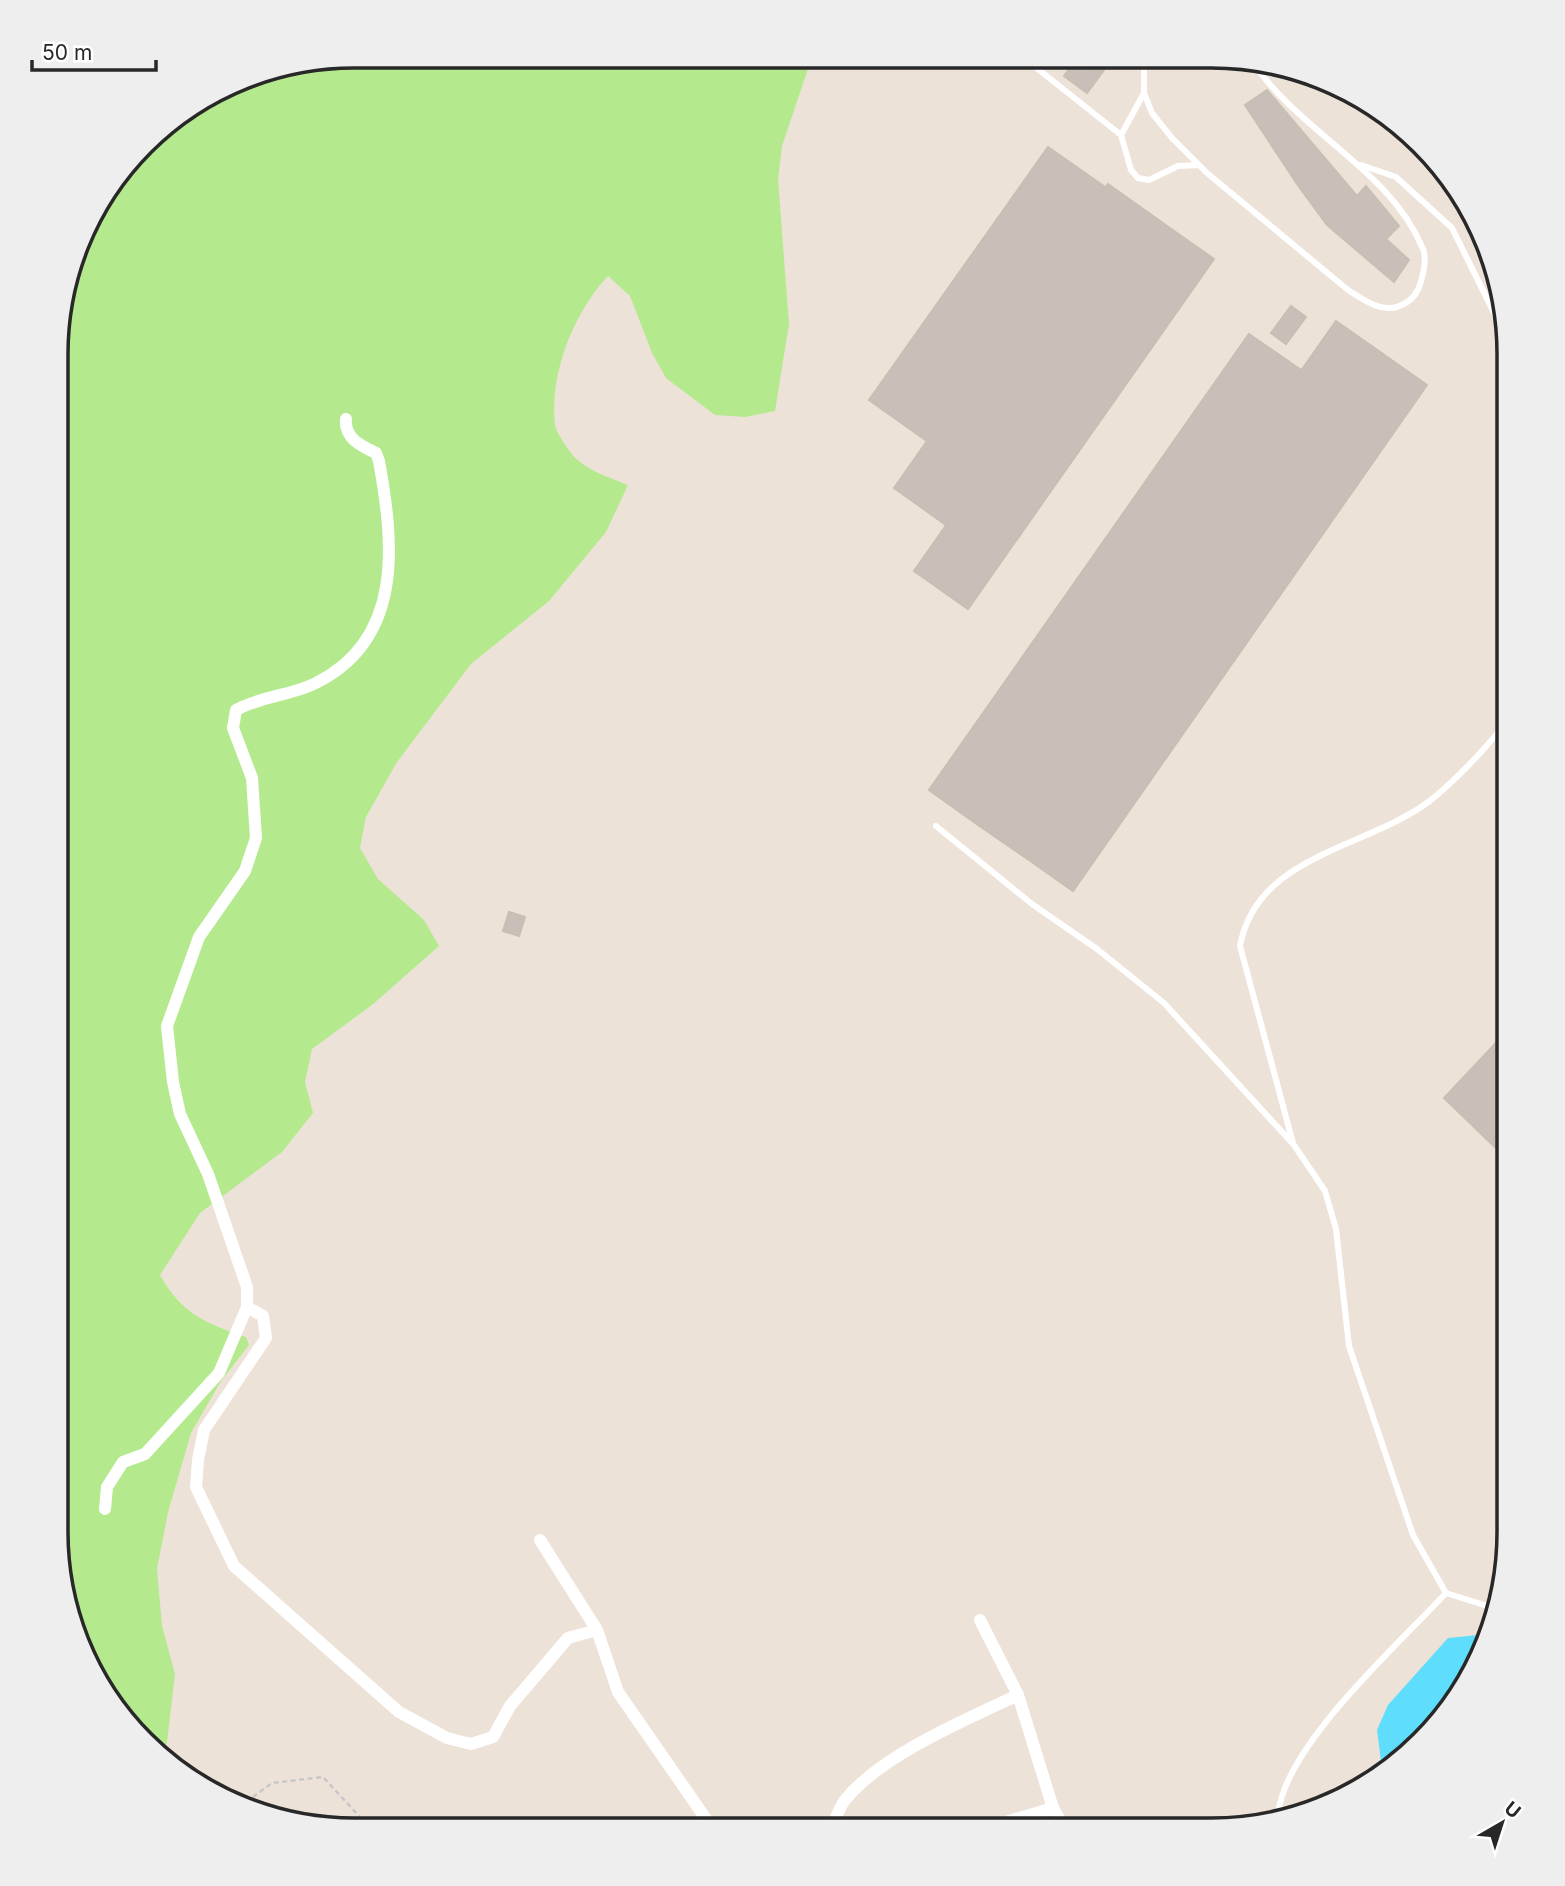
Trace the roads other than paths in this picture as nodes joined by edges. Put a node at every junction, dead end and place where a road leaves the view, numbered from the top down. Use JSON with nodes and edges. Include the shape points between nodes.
{"nodes":[{"id":1,"x":1037,"y":68,"type":"edge"},
{"id":2,"x":1144,"y":68,"type":"edge"},
{"id":3,"x":1261,"y":73,"type":"edge"},
{"id":4,"x":1144,"y":93,"type":"junction"},
{"id":5,"x":1121,"y":135,"type":"junction"},
{"id":6,"x":1359,"y":164,"type":"junction"},
{"id":7,"x":1199,"y":165,"type":"junction"},
{"id":8,"x":1493,"y":311,"type":"edge"},
{"id":9,"x":346,"y":419,"type":"dead end"},
{"id":10,"x":1497,"y":734,"type":"edge"},
{"id":11,"x":936,"y":826,"type":"dead end"},
{"id":12,"x":1294,"y":1145,"type":"junction"},
{"id":13,"x":247,"y":1307,"type":"junction"},
{"id":14,"x":105,"y":1508,"type":"dead end"},
{"id":15,"x":540,"y":1540,"type":"dead end"},
{"id":16,"x":1446,"y":1593,"type":"junction"},
{"id":17,"x":1487,"y":1606,"type":"edge"},
{"id":18,"x":980,"y":1619,"type":"dead end"},
{"id":19,"x":597,"y":1630,"type":"junction"},
{"id":20,"x":1018,"y":1696,"type":"junction"},
{"id":21,"x":1053,"y":1808,"type":"junction"},
{"id":22,"x":1279,"y":1809,"type":"edge"},
{"id":23,"x":705,"y":1818,"type":"edge"},
{"id":24,"x":836,"y":1818,"type":"edge"},
{"id":25,"x":1019,"y":1818,"type":"edge"},
{"id":26,"x":1059,"y":1818,"type":"edge"}],
"edges":[{"from":1,"to":5,"type":"lane"},
{"from":2,"to":4,"type":"lane"},
{"from":3,"to":6,"type":"lane","via":[[1298,113]]},
{"from":4,"to":5,"type":"lane"},
{"from":4,"to":7,"type":"lane","via":[[1152,113]]},
{"from":5,"to":7,"type":"lane","via":[[1131,170],[1138,178],[1149,180],[1178,166]]},
{"from":6,"to":7,"type":"lane","via":[[1403,217],[1424,251],[1420,288],[1407,304],[1390,309],[1371,305],[1348,290]]},
{"from":6,"to":8,"type":"lane","via":[[1396,177],[1452,228]]},
{"from":9,"to":13,"type":"street","via":[[349,435],[376,453],[379,461],[389,548],[387,593],[362,651],[339,671],[290,694],[236,710],[233,728],[252,778],[256,838],[245,871],[199,937],[167,1026],[180,1114],[208,1174],[247,1287]]},
{"from":10,"to":12,"type":"lane","via":[[1430,800],[1297,867],[1257,900],[1244,924],[1240,946]]},
{"from":11,"to":12,"type":"lane","via":[[1164,1003]]},
{"from":12,"to":16,"type":"lane","via":[[1325,1191],[1336,1229],[1349,1346],[1413,1535]]},
{"from":13,"to":14,"type":"street","via":[[219,1373],[145,1454],[123,1462],[107,1487]]},
{"from":13,"to":19,"type":"street","via":[[263,1316],[266,1338],[204,1430],[196,1486],[234,1566],[399,1712],[447,1738],[471,1744],[493,1737],[510,1706],[568,1638]]},
{"from":15,"to":19,"type":"street"},
{"from":16,"to":17,"type":"lane"},
{"from":16,"to":22,"type":"lane","via":[[1321,1727],[1288,1779]]},
{"from":18,"to":20,"type":"street"},
{"from":19,"to":23,"type":"street","via":[[618,1692]]},
{"from":20,"to":21,"type":"street"},
{"from":20,"to":24,"type":"street","via":[[919,1743],[845,1800]]},
{"from":21,"to":25,"type":"street"},
{"from":21,"to":26,"type":"street"}]}
